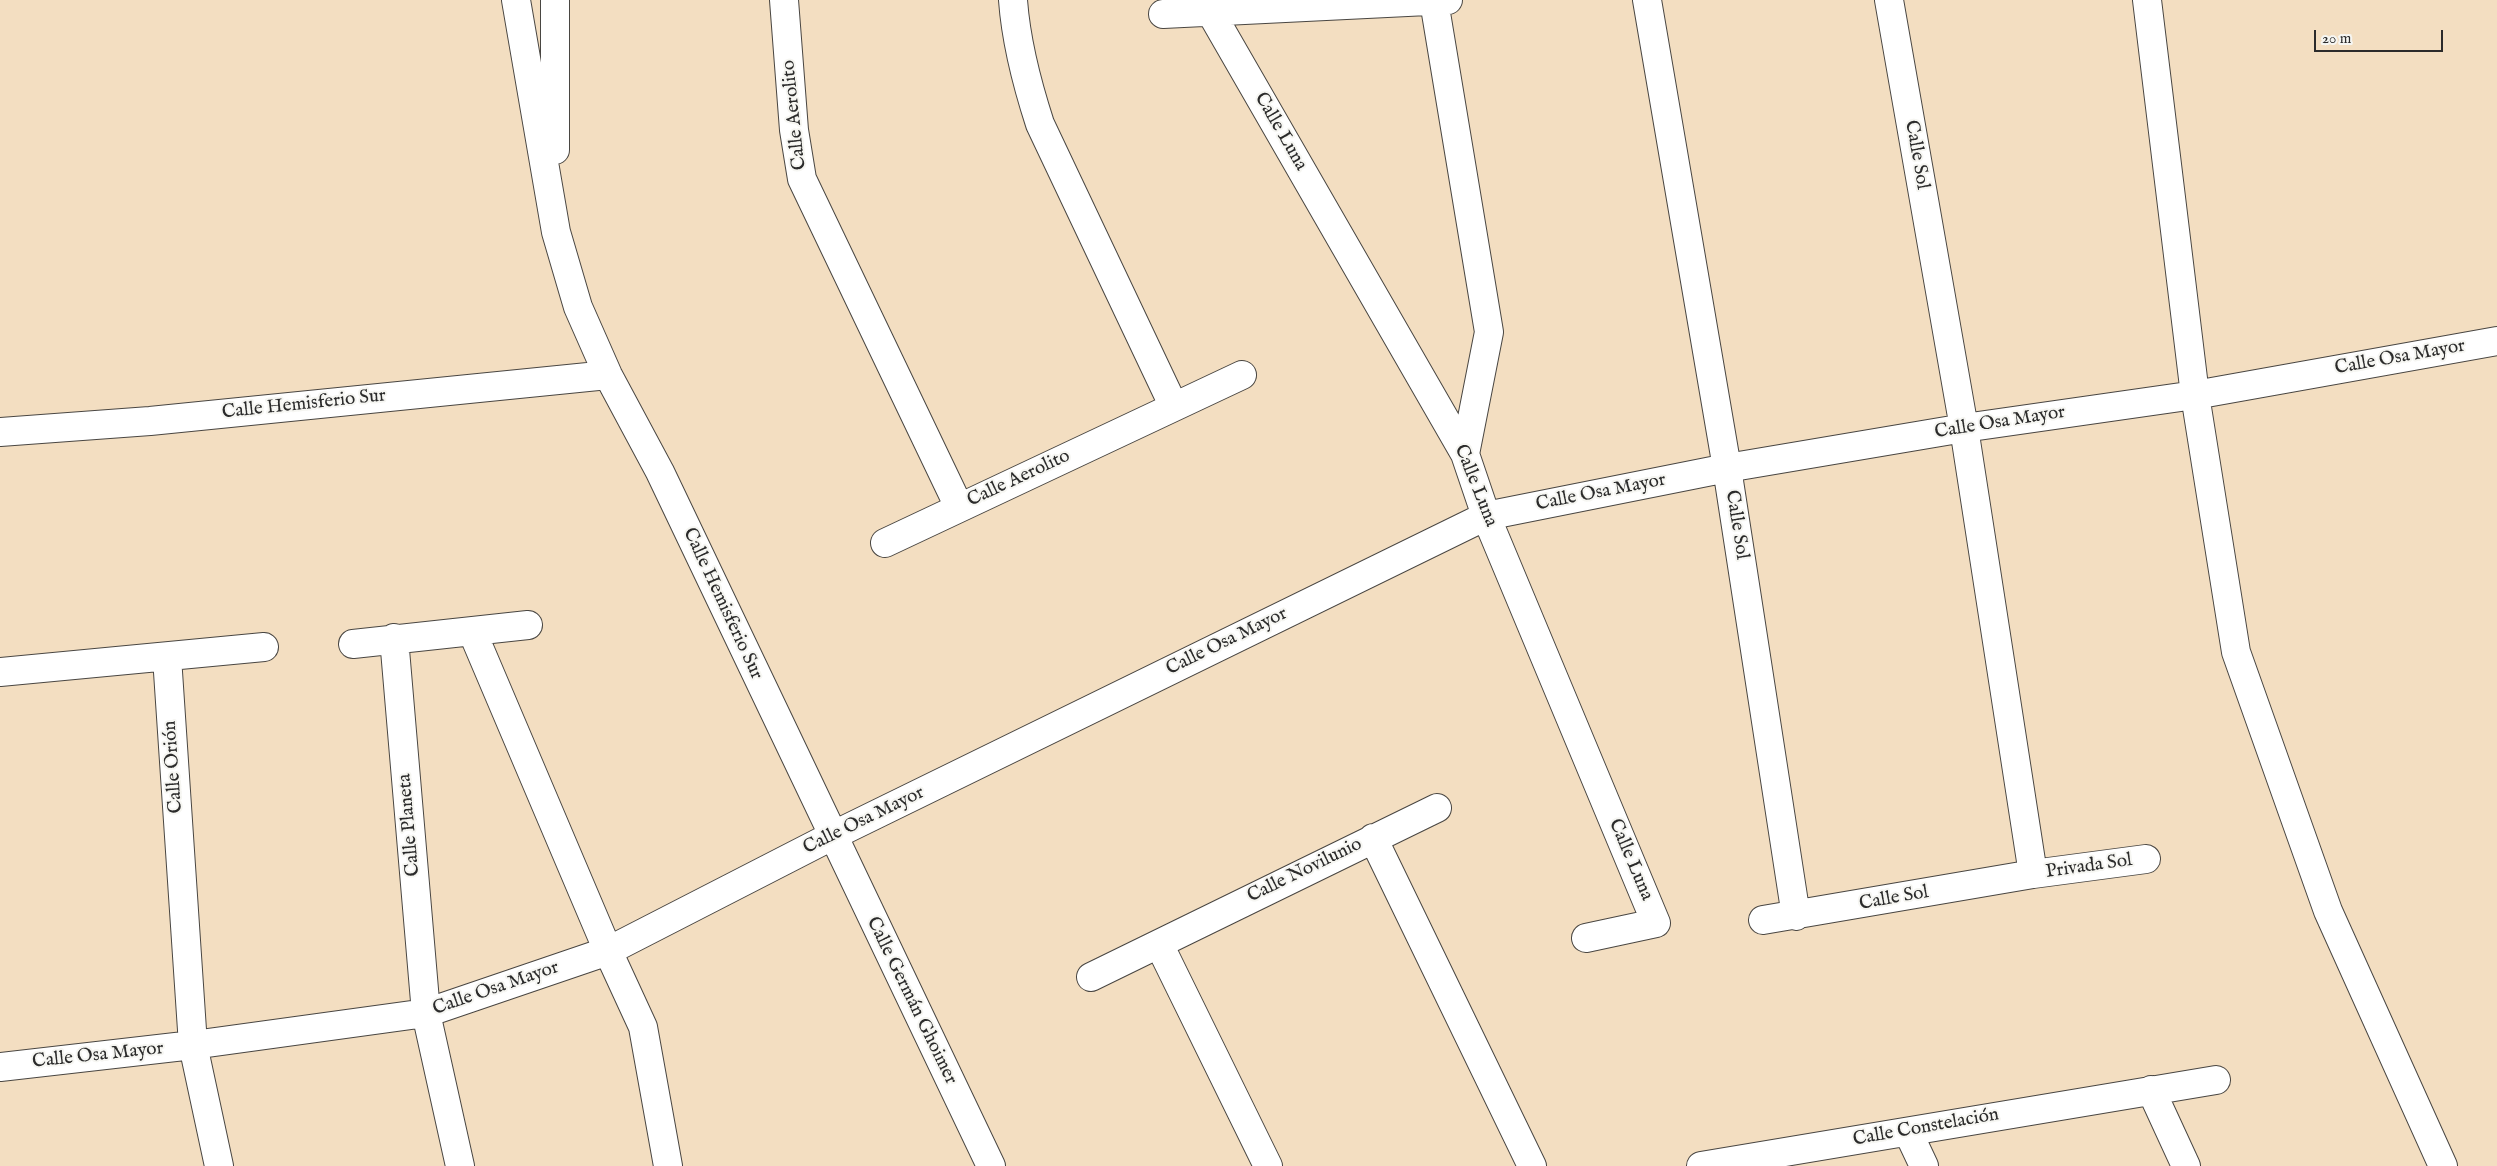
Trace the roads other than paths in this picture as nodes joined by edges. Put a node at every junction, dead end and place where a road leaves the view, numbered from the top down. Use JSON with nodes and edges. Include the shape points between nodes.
{"nodes":[{"id":1,"x":516,"y":0,"type":"edge"},
{"id":2,"x":555,"y":0,"type":"edge"},
{"id":3,"x":784,"y":0,"type":"edge"},
{"id":4,"x":1013,"y":0,"type":"edge"},
{"id":5,"x":1647,"y":0,"type":"edge"},
{"id":6,"x":1889,"y":0,"type":"edge"},
{"id":7,"x":2147,"y":0,"type":"edge"},
{"id":8,"x":1441,"y":1,"type":"edge"},
{"id":9,"x":1210,"y":11,"type":"junction"},
{"id":10,"x":1163,"y":14,"type":"dead end"},
{"id":11,"x":555,"y":224,"type":"junction"},
{"id":12,"x":2497,"y":341,"type":"edge"},
{"id":13,"x":608,"y":375,"type":"junction"},
{"id":14,"x":1242,"y":375,"type":"dead end"},
{"id":15,"x":2195,"y":395,"type":"junction"},
{"id":16,"x":1174,"y":407,"type":"junction"},
{"id":17,"x":1964,"y":428,"type":"junction"},
{"id":18,"x":0,"y":432,"type":"edge"},
{"id":19,"x":1465,"y":454,"type":"junction"},
{"id":20,"x":1727,"y":468,"type":"junction"},
{"id":21,"x":958,"y":507,"type":"junction"},
{"id":22,"x":1486,"y":516,"type":"junction"},
{"id":23,"x":885,"y":543,"type":"dead end"},
{"id":24,"x":528,"y":625,"type":"dead end"},
{"id":25,"x":472,"y":631,"type":"junction"},
{"id":26,"x":394,"y":638,"type":"junction"},
{"id":27,"x":353,"y":644,"type":"dead end"},
{"id":28,"x":264,"y":647,"type":"dead end"},
{"id":29,"x":167,"y":656,"type":"junction"},
{"id":30,"x":0,"y":672,"type":"edge"},
{"id":31,"x":1437,"y":808,"type":"dead end"},
{"id":32,"x":832,"y":836,"type":"junction"},
{"id":33,"x":1373,"y":838,"type":"junction"},
{"id":34,"x":2146,"y":859,"type":"dead end"},
{"id":35,"x":2033,"y":874,"type":"junction"},
{"id":36,"x":1796,"y":916,"type":"junction"},
{"id":37,"x":1763,"y":920,"type":"dead end"},
{"id":38,"x":1586,"y":938,"type":"dead end"},
{"id":39,"x":1159,"y":944,"type":"junction"},
{"id":40,"x":608,"y":951,"type":"junction"},
{"id":41,"x":1091,"y":977,"type":"dead end"},
{"id":42,"x":426,"y":1013,"type":"junction"},
{"id":43,"x":193,"y":1045,"type":"junction"},
{"id":44,"x":0,"y":1067,"type":"edge"},
{"id":45,"x":2216,"y":1080,"type":"dead end"},
{"id":46,"x":2152,"y":1090,"type":"junction"},
{"id":47,"x":1908,"y":1132,"type":"junction"},
{"id":48,"x":219,"y":1166,"type":"edge"},
{"id":49,"x":460,"y":1166,"type":"edge"},
{"id":50,"x":668,"y":1166,"type":"edge"},
{"id":51,"x":991,"y":1166,"type":"edge"},
{"id":52,"x":1268,"y":1166,"type":"edge"},
{"id":53,"x":1532,"y":1166,"type":"edge"},
{"id":54,"x":1701,"y":1166,"type":"edge"},
{"id":55,"x":1924,"y":1166,"type":"edge"},
{"id":56,"x":2186,"y":1166,"type":"edge"},
{"id":57,"x":2443,"y":1166,"type":"edge"}],
"edges":[{"from":1,"to":11,"type":"street","name":"Calle Hemisferio Sur"},
{"from":2,"to":11,"type":"street"},
{"from":3,"to":21,"type":"street","name":"Calle Aerolito","via":[[794,130],[802,179]]},
{"from":4,"to":16,"type":"street","via":[[1015,25],[1040,124]]},
{"from":5,"to":20,"type":"street","name":"Calle Sol"},
{"from":6,"to":17,"type":"street","name":"Calle Sol"},
{"from":7,"to":15,"type":"street"},
{"from":8,"to":9,"type":"street"},
{"from":8,"to":19,"type":"street","via":[[1490,332]]},
{"from":9,"to":10,"type":"street"},
{"from":9,"to":19,"type":"street","name":"Calle Luna"},
{"from":11,"to":13,"type":"street","name":"Calle Hemisferio Sur","via":[[578,307]]},
{"from":12,"to":15,"type":"street","name":"Calle Osa Mayor"},
{"from":13,"to":18,"type":"street","name":"Calle Hemisferio Sur","via":[[159,420]]},
{"from":13,"to":32,"type":"street","name":"Calle Hemisferio Sur","via":[[660,472]]},
{"from":14,"to":16,"type":"street","name":"Calle Aerolito"},
{"from":15,"to":17,"type":"street","name":"Calle Osa Mayor"},
{"from":15,"to":57,"type":"street","via":[[2236,652],[2328,911]]},
{"from":16,"to":21,"type":"street","name":"Calle Aerolito"},
{"from":17,"to":20,"type":"street","name":"Calle Osa Mayor"},
{"from":17,"to":35,"type":"street","name":"Calle Sol"},
{"from":19,"to":22,"type":"street","name":"Calle Luna"},
{"from":20,"to":22,"type":"street","name":"Calle Osa Mayor"},
{"from":20,"to":36,"type":"street","name":"Calle Sol"},
{"from":21,"to":23,"type":"street"},
{"from":22,"to":32,"type":"street","name":"Calle Osa Mayor"},
{"from":22,"to":38,"type":"street","name":"Calle Luna","via":[[1656,923]]},
{"from":24,"to":25,"type":"street"},
{"from":25,"to":26,"type":"street"},
{"from":25,"to":40,"type":"street"},
{"from":26,"to":27,"type":"street"},
{"from":26,"to":42,"type":"street","name":"Calle Planeta"},
{"from":28,"to":29,"type":"street"},
{"from":29,"to":30,"type":"street"},
{"from":29,"to":43,"type":"street","name":"Calle Orión"},
{"from":31,"to":33,"type":"street"},
{"from":32,"to":40,"type":"street","name":"Calle Osa Mayor"},
{"from":32,"to":51,"type":"street","name":"Calle Germán Ghoimer"},
{"from":33,"to":39,"type":"street","name":"Calle Novilunio"},
{"from":33,"to":53,"type":"street","name":"Calle Novilunio"},
{"from":34,"to":35,"type":"street","name":"Privada Sol"},
{"from":35,"to":36,"type":"street","name":"Calle Sol"},
{"from":36,"to":37,"type":"street"},
{"from":39,"to":41,"type":"street","name":"Calle Novilunio"},
{"from":39,"to":52,"type":"street"},
{"from":40,"to":42,"type":"street","name":"Calle Osa Mayor"},
{"from":40,"to":50,"type":"street","via":[[643,1027]]},
{"from":42,"to":43,"type":"street","name":"Calle Osa Mayor"},
{"from":42,"to":49,"type":"street","name":"Calle Planeta"},
{"from":43,"to":44,"type":"street","name":"Calle Osa Mayor"},
{"from":43,"to":48,"type":"street","name":"Calle Orión"},
{"from":45,"to":46,"type":"street","name":"Calle Constelación"},
{"from":46,"to":47,"type":"street","name":"Calle Constelación"},
{"from":46,"to":56,"type":"street"},
{"from":47,"to":54,"type":"street","name":"Calle Constelación"},
{"from":47,"to":55,"type":"street"}]}
